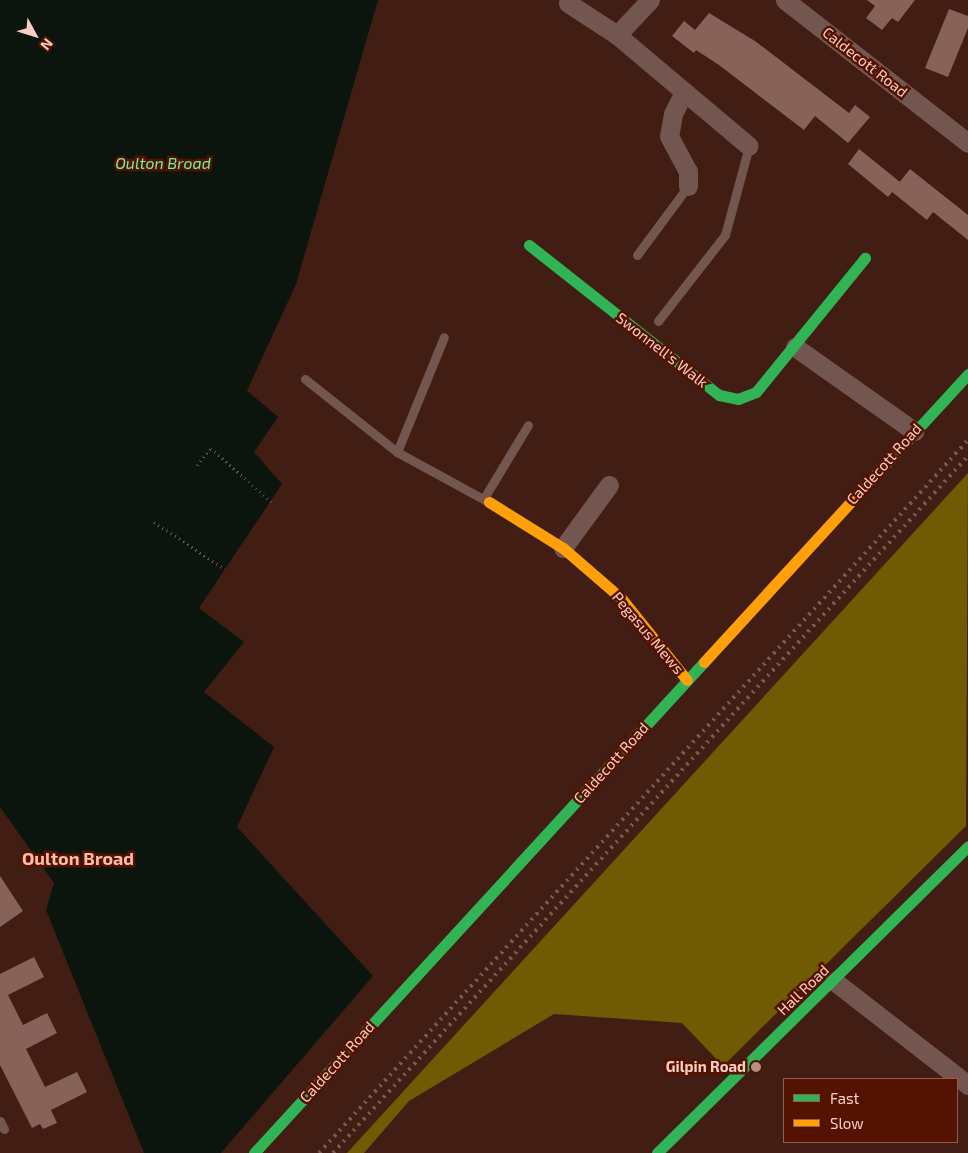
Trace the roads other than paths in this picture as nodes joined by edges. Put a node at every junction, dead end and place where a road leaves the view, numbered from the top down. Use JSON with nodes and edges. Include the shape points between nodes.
{"nodes":[{"id":1,"x":650,"y":0,"type":"edge"},
{"id":2,"x":785,"y":0,"type":"edge"},
{"id":3,"x":568,"y":2,"type":"edge"},
{"id":4,"x":617,"y":35,"type":"junction"},
{"id":5,"x":683,"y":94,"type":"junction"},
{"id":6,"x":964,"y":132,"type":"edge"},
{"id":7,"x":749,"y":146,"type":"joint"},
{"id":8,"x":688,"y":186,"type":"joint"},
{"id":9,"x":528,"y":245,"type":"dead end"},
{"id":10,"x":637,"y":255,"type":"dead end"},
{"id":11,"x":865,"y":258,"type":"dead end"},
{"id":12,"x":658,"y":321,"type":"dead end"},
{"id":13,"x":444,"y":337,"type":"dead end"},
{"id":14,"x":795,"y":346,"type":"junction"},
{"id":15,"x":968,"y":374,"type":"edge"},
{"id":16,"x":305,"y":379,"type":"dead end"},
{"id":17,"x":528,"y":425,"type":"dead end"},
{"id":18,"x":914,"y":431,"type":"junction"},
{"id":19,"x":397,"y":452,"type":"junction"},
{"id":20,"x":609,"y":485,"type":"dead end"},
{"id":21,"x":487,"y":500,"type":"junction"},
{"id":22,"x":563,"y":548,"type":"junction"},
{"id":23,"x":687,"y":680,"type":"junction"},
{"id":24,"x":968,"y":846,"type":"edge"},
{"id":25,"x":834,"y":981,"type":"junction"},
{"id":26,"x":968,"y":1085,"type":"edge"},
{"id":27,"x":254,"y":1153,"type":"edge"},
{"id":28,"x":657,"y":1153,"type":"edge"}],
"edges":[{"from":1,"to":4,"type":"street"},
{"from":2,"to":6,"type":"street","name":"Caldecott Road"},
{"from":3,"to":4,"type":"street"},
{"from":4,"to":5,"type":"street"},
{"from":5,"to":7,"type":"street"},
{"from":5,"to":8,"type":"street","via":[[673,114],[669,136],[688,171]]},
{"from":7,"to":12,"type":"lane","via":[[725,235]]},
{"from":8,"to":10,"type":"lane"},
{"from":9,"to":14,"type":"street","name":"Swonnell's Walk","via":[[719,395],[738,399],[756,392]]},
{"from":11,"to":14,"type":"street","name":"Swonnell's Walk"},
{"from":13,"to":19,"type":"lane"},
{"from":14,"to":18,"type":"street"},
{"from":15,"to":18,"type":"street","name":"Caldecott Road"},
{"from":16,"to":19,"type":"lane"},
{"from":17,"to":21,"type":"lane"},
{"from":18,"to":23,"type":"street","name":"Caldecott Road"},
{"from":19,"to":21,"type":"lane"},
{"from":20,"to":22,"type":"street"},
{"from":21,"to":22,"type":"street","name":"Pegasus Mews"},
{"from":22,"to":23,"type":"street","name":"Pegasus Mews","via":[[621,598]]},
{"from":23,"to":27,"type":"street","name":"Caldecott Road"},
{"from":24,"to":25,"type":"street","name":"Hall Road"},
{"from":25,"to":26,"type":"street"},
{"from":25,"to":28,"type":"street","name":"Hall Road"}]}
